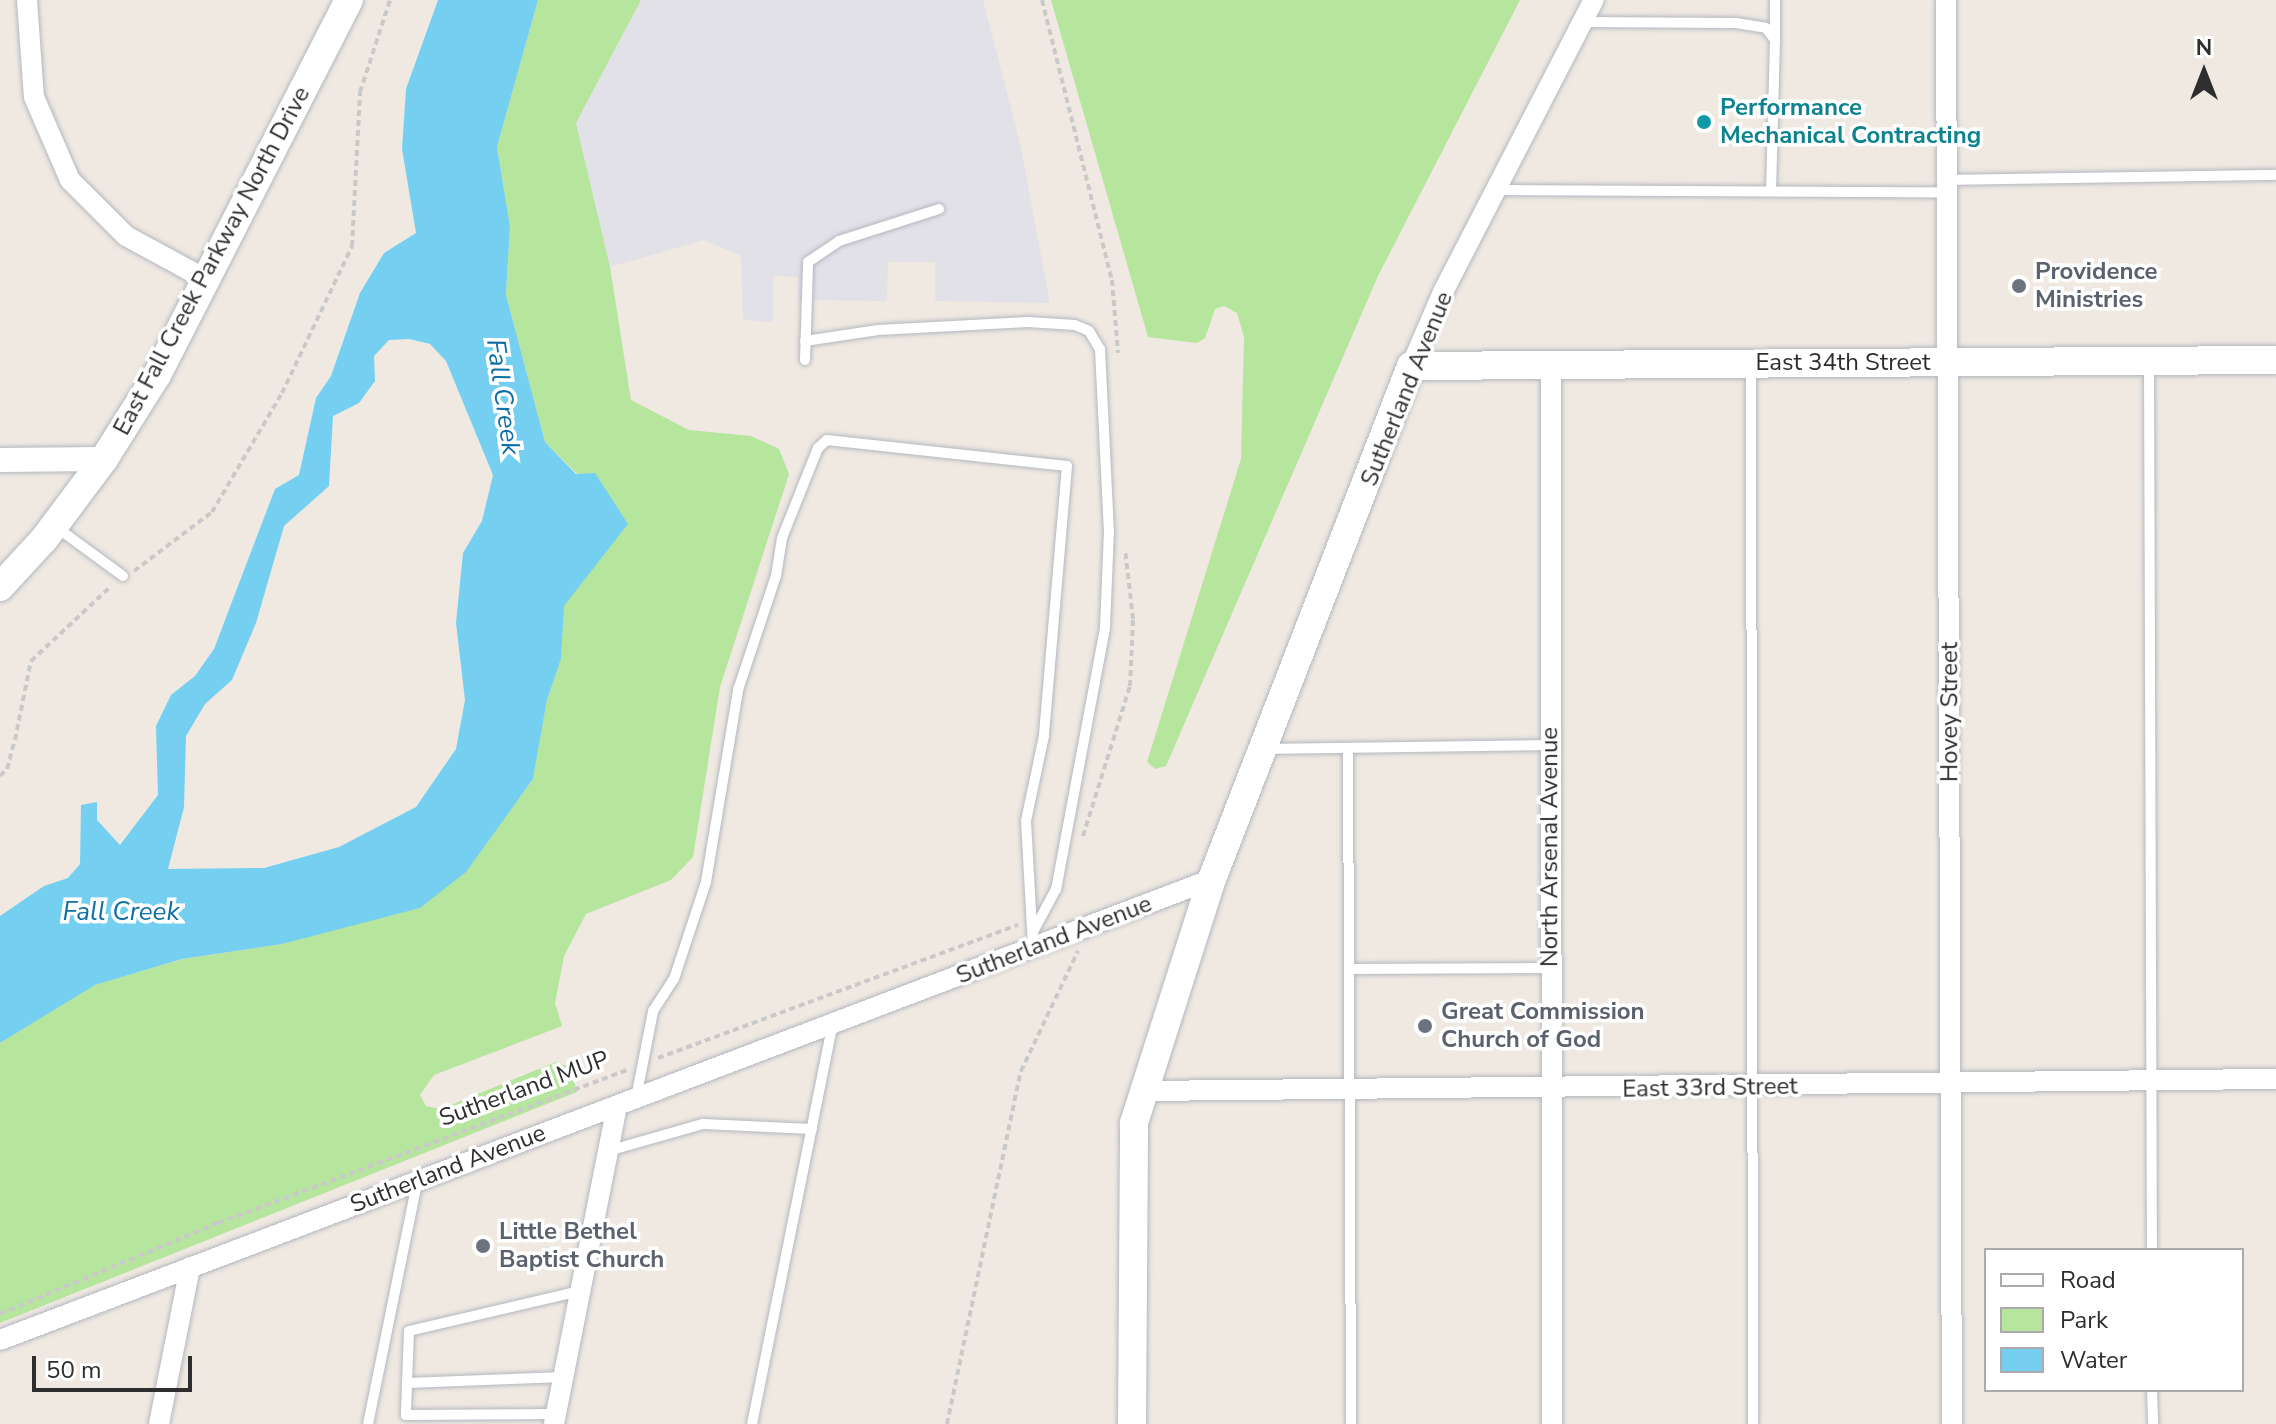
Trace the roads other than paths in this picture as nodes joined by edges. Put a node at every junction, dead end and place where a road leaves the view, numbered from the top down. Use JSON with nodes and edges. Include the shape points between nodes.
{"nodes":[{"id":1,"x":27,"y":0,"type":"edge"},
{"id":2,"x":349,"y":0,"type":"edge"},
{"id":3,"x":1594,"y":0,"type":"edge"},
{"id":4,"x":1775,"y":0,"type":"edge"},
{"id":5,"x":1946,"y":0,"type":"edge"},
{"id":6,"x":1582,"y":22,"type":"junction"},
{"id":7,"x":1775,"y":40,"type":"junction"},
{"id":8,"x":2276,"y":175,"type":"edge"},
{"id":9,"x":1947,"y":186,"type":"junction"},
{"id":10,"x":1496,"y":190,"type":"junction"},
{"id":11,"x":1771,"y":190,"type":"junction"},
{"id":12,"x":939,"y":209,"type":"dead end"},
{"id":13,"x":207,"y":280,"type":"junction"},
{"id":14,"x":805,"y":341,"type":"junction"},
{"id":15,"x":805,"y":360,"type":"dead end"},
{"id":16,"x":2276,"y":360,"type":"edge"},
{"id":17,"x":2149,"y":361,"type":"junction"},
{"id":18,"x":1948,"y":363,"type":"junction"},
{"id":19,"x":1751,"y":364,"type":"junction"},
{"id":20,"x":1551,"y":365,"type":"junction"},
{"id":21,"x":1411,"y":366,"type":"junction"},
{"id":22,"x":104,"y":459,"type":"junction"},
{"id":23,"x":0,"y":460,"type":"edge"},
{"id":24,"x":54,"y":526,"type":"junction"},
{"id":25,"x":123,"y":576,"type":"road end"},
{"id":26,"x":0,"y":587,"type":"edge"},
{"id":27,"x":1549,"y":745,"type":"junction"},
{"id":28,"x":1265,"y":749,"type":"junction"},
{"id":29,"x":1348,"y":750,"type":"junction"},
{"id":30,"x":1212,"y":879,"type":"junction"},
{"id":31,"x":1032,"y":941,"type":"junction"},
{"id":32,"x":1551,"y":968,"type":"junction"},
{"id":33,"x":1349,"y":969,"type":"junction"},
{"id":34,"x":833,"y":1024,"type":"junction"},
{"id":35,"x":2276,"y":1079,"type":"edge"},
{"id":36,"x":2150,"y":1081,"type":"junction"},
{"id":37,"x":1952,"y":1083,"type":"junction"},
{"id":38,"x":1753,"y":1087,"type":"junction"},
{"id":39,"x":1143,"y":1091,"type":"junction"},
{"id":40,"x":1349,"y":1091,"type":"junction"},
{"id":41,"x":1553,"y":1091,"type":"junction"},
{"id":42,"x":626,"y":1102,"type":"junction"},
{"id":43,"x":812,"y":1129,"type":"junction"},
{"id":44,"x":608,"y":1151,"type":"junction"},
{"id":45,"x":417,"y":1181,"type":"junction"},
{"id":46,"x":2152,"y":1248,"type":"edge"},
{"id":47,"x":190,"y":1267,"type":"junction"},
{"id":48,"x":580,"y":1291,"type":"junction"},
{"id":49,"x":0,"y":1340,"type":"edge"},
{"id":50,"x":563,"y":1377,"type":"junction"},
{"id":51,"x":407,"y":1383,"type":"junction"},
{"id":52,"x":2152,"y":1392,"type":"edge"},
{"id":53,"x":555,"y":1419,"type":"edge"},
{"id":54,"x":159,"y":1424,"type":"edge"},
{"id":55,"x":368,"y":1424,"type":"edge"},
{"id":56,"x":752,"y":1424,"type":"edge"},
{"id":57,"x":1132,"y":1424,"type":"edge"},
{"id":58,"x":1351,"y":1424,"type":"edge"},
{"id":59,"x":1552,"y":1424,"type":"edge"},
{"id":60,"x":1753,"y":1424,"type":"edge"},
{"id":61,"x":1952,"y":1424,"type":"edge"},
{"id":62,"x":2153,"y":1424,"type":"edge"}],
"edges":[{"from":1,"to":13,"type":"street","via":[[34,97],[70,180],[126,236]]},
{"from":2,"to":13,"type":"main road","name":"East Fall Creek Parkway North Drive"},
{"from":3,"to":6,"type":"street","name":"Sutherland Avenue"},
{"from":4,"to":7,"type":"lane"},
{"from":5,"to":9,"type":"street","name":"Hovey Street"},
{"from":6,"to":7,"type":"lane","via":[[1751,24],[1766,28]]},
{"from":6,"to":10,"type":"street","name":"Sutherland Avenue"},
{"from":7,"to":11,"type":"lane"},
{"from":8,"to":9,"type":"lane"},
{"from":9,"to":11,"type":"lane"},
{"from":9,"to":18,"type":"street","name":"Hovey Street"},
{"from":10,"to":11,"type":"lane"},
{"from":10,"to":21,"type":"street","name":"Sutherland Avenue"},
{"from":12,"to":14,"type":"lane","via":[[839,241],[808,262]]},
{"from":13,"to":22,"type":"main road","name":"East Fall Creek Parkway North Drive"},
{"from":14,"to":15,"type":"lane"},
{"from":14,"to":31,"type":"lane","via":[[878,330],[1028,322],[1075,325],[1089,331],[1100,349],[1109,531],[1105,628],[1056,889]]},
{"from":16,"to":17,"type":"main road","name":"East 34th Street"},
{"from":17,"to":18,"type":"main road","name":"East 34th Street"},
{"from":17,"to":36,"type":"lane"},
{"from":18,"to":19,"type":"main road","name":"East 34th Street"},
{"from":18,"to":37,"type":"street","name":"Hovey Street"},
{"from":19,"to":20,"type":"main road","name":"East 34th Street"},
{"from":19,"to":38,"type":"lane"},
{"from":20,"to":21,"type":"main road","name":"East 34th Street"},
{"from":20,"to":27,"type":"street","name":"North Arsenal Avenue"},
{"from":21,"to":28,"type":"main road","name":"Sutherland Avenue"},
{"from":22,"to":23,"type":"street"},
{"from":22,"to":24,"type":"main road","name":"East Fall Creek Parkway North Drive"},
{"from":24,"to":25,"type":"lane"},
{"from":24,"to":26,"type":"main road","name":"East Fall Creek Parkway North Drive"},
{"from":27,"to":29,"type":"lane"},
{"from":27,"to":32,"type":"street","name":"North Arsenal Avenue"},
{"from":28,"to":29,"type":"lane"},
{"from":28,"to":30,"type":"main road","name":"Sutherland Avenue"},
{"from":29,"to":33,"type":"lane"},
{"from":30,"to":31,"type":"street","name":"Sutherland Avenue"},
{"from":30,"to":39,"type":"main road"},
{"from":31,"to":34,"type":"street","name":"Sutherland Avenue"},
{"from":31,"to":42,"type":"lane","via":[[1026,821],[1044,736],[1067,466],[827,440],[818,448],[782,538],[776,576],[738,690],[706,882],[674,979],[653,1011],[643,1064]]},
{"from":32,"to":33,"type":"lane"},
{"from":32,"to":41,"type":"street","name":"North Arsenal Avenue"},
{"from":33,"to":40,"type":"lane"},
{"from":34,"to":42,"type":"street","name":"Sutherland Avenue"},
{"from":34,"to":43,"type":"lane"},
{"from":35,"to":36,"type":"street","name":"East 33rd Street"},
{"from":36,"to":37,"type":"street","name":"East 33rd Street"},
{"from":36,"to":46,"type":"lane"},
{"from":37,"to":38,"type":"street","name":"East 33rd Street"},
{"from":37,"to":61,"type":"street","name":"Hovey Street"},
{"from":38,"to":41,"type":"street","name":"East 33rd Street"},
{"from":38,"to":60,"type":"lane"},
{"from":39,"to":40,"type":"street","name":"East 33rd Street"},
{"from":39,"to":57,"type":"main road","via":[[1131,1146]]},
{"from":40,"to":41,"type":"street","name":"East 33rd Street"},
{"from":40,"to":58,"type":"lane"},
{"from":41,"to":59,"type":"street","name":"North Arsenal Avenue"},
{"from":42,"to":44,"type":"street"},
{"from":42,"to":45,"type":"street","name":"Sutherland Avenue"},
{"from":43,"to":44,"type":"lane","via":[[703,1124]]},
{"from":43,"to":56,"type":"lane"},
{"from":44,"to":48,"type":"street"},
{"from":45,"to":47,"type":"street","name":"Sutherland Avenue"},
{"from":45,"to":55,"type":"lane"},
{"from":47,"to":49,"type":"street","name":"Sutherland Avenue"},
{"from":47,"to":54,"type":"street"},
{"from":48,"to":50,"type":"street"},
{"from":48,"to":51,"type":"lane","via":[[409,1331]]},
{"from":50,"to":51,"type":"lane"},
{"from":50,"to":53,"type":"street"},
{"from":51,"to":53,"type":"lane","via":[[406,1415]]},
{"from":52,"to":62,"type":"lane"}]}
